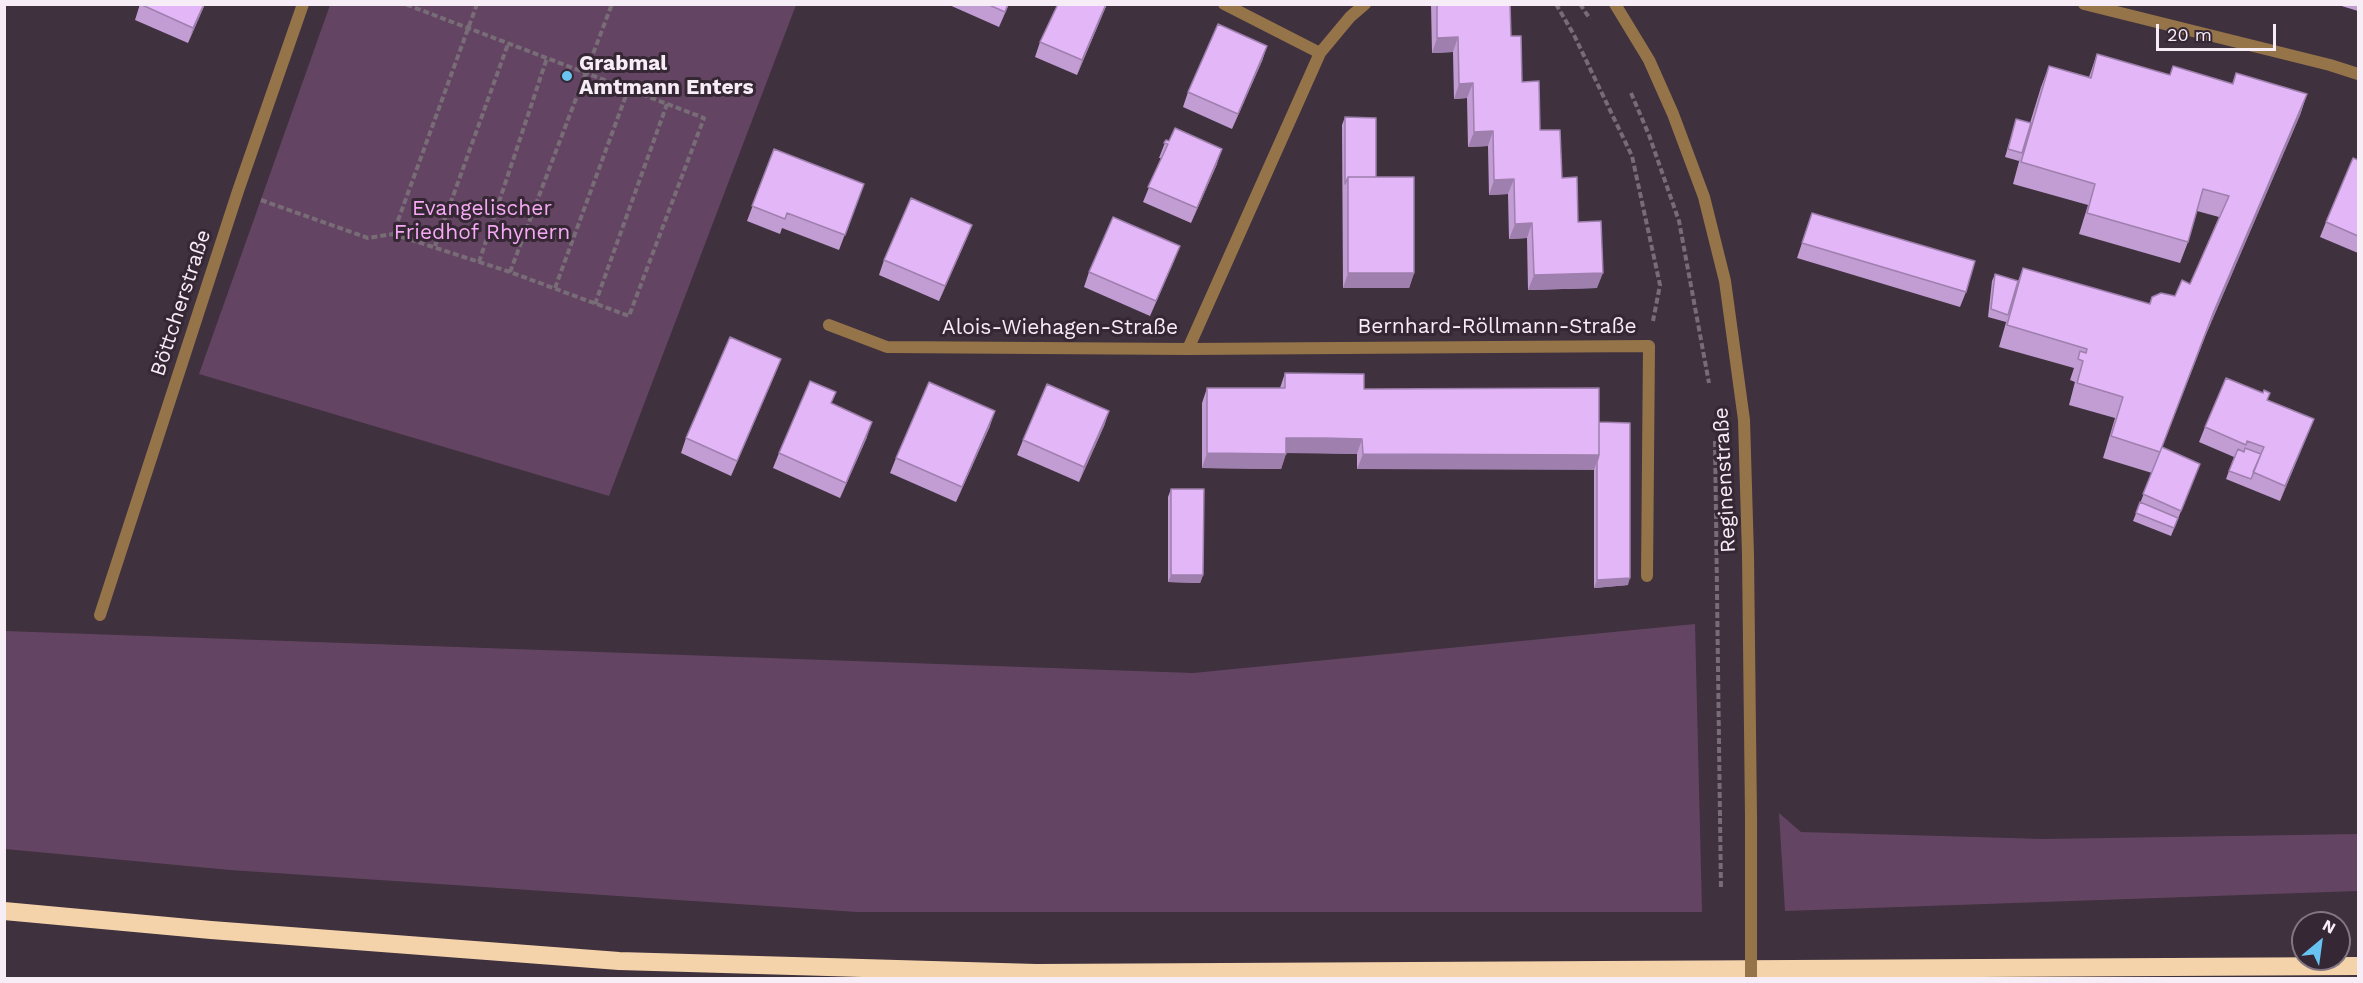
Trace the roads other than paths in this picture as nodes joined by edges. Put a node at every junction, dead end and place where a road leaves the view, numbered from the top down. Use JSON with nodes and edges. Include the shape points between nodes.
{"nodes":[{"id":1,"x":303,"y":4,"type":"edge"},
{"id":2,"x":1224,"y":4,"type":"edge"},
{"id":3,"x":1365,"y":4,"type":"edge"},
{"id":4,"x":1615,"y":4,"type":"edge"},
{"id":5,"x":2084,"y":4,"type":"edge"},
{"id":6,"x":1320,"y":53,"type":"junction"},
{"id":7,"x":2358,"y":74,"type":"edge"},
{"id":8,"x":829,"y":325,"type":"dead end"},
{"id":9,"x":1188,"y":349,"type":"junction"},
{"id":10,"x":1647,"y":576,"type":"dead end"},
{"id":11,"x":100,"y":615,"type":"dead end"},
{"id":12,"x":4,"y":911,"type":"edge"},
{"id":13,"x":2358,"y":966,"type":"edge"},
{"id":14,"x":1751,"y":978,"type":"edge"}],
"edges":[{"from":1,"to":11,"type":"street","name":"Böttcherstraße"},
{"from":2,"to":6,"type":"street"},
{"from":3,"to":6,"type":"street","name":"Alois-Wiehagen-Straße"},
{"from":4,"to":14,"type":"street","name":"Reginenstraße","bridge":true,"via":[[1649,60],[1673,114],[1704,197],[1725,281],[1744,420]]},
{"from":5,"to":7,"type":"street"},
{"from":6,"to":9,"type":"street","name":"Alois-Wiehagen-Straße"},
{"from":8,"to":9,"type":"street","name":"Alois-Wiehagen-Straße","via":[[886,347]]},
{"from":9,"to":10,"type":"street","name":"Bernhard-Röllmann-Straße","via":[[1649,346]]},
{"from":12,"to":13,"type":"highway","via":[[619,961],[1036,973]]}]}
